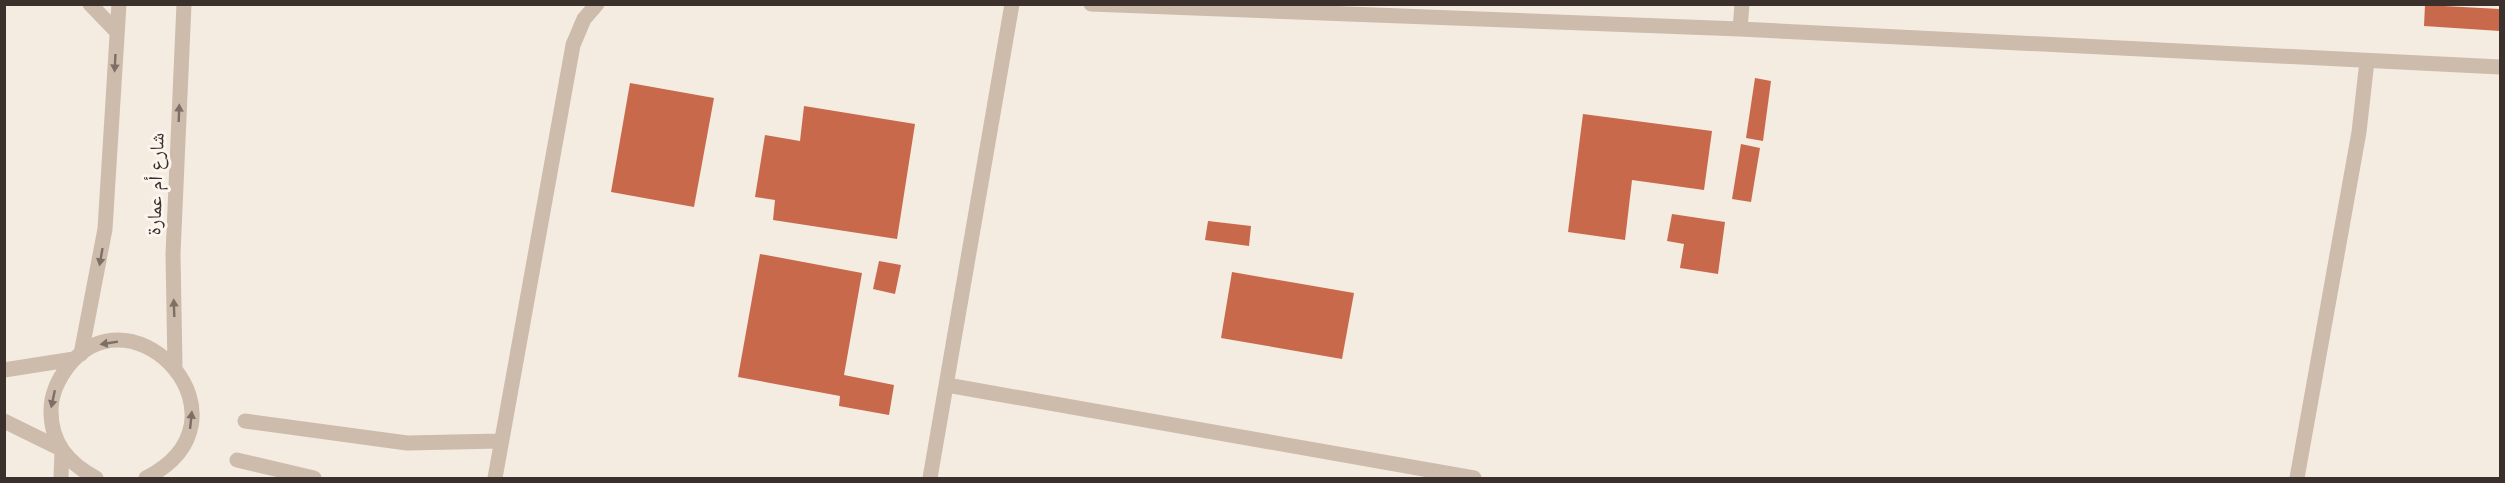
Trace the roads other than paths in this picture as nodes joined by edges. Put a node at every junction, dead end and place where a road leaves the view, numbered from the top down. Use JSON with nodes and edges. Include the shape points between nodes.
{"nodes":[{"id":1,"x":90,"y":4,"type":"edge"},
{"id":2,"x":119,"y":4,"type":"edge"},
{"id":3,"x":184,"y":4,"type":"edge"},
{"id":4,"x":597,"y":4,"type":"edge"},
{"id":5,"x":1012,"y":4,"type":"edge"},
{"id":6,"x":1091,"y":4,"type":"edge"},
{"id":7,"x":1742,"y":4,"type":"edge"},
{"id":8,"x":1740,"y":30,"type":"junction"},
{"id":9,"x":117,"y":32,"type":"junction"},
{"id":10,"x":2367,"y":61,"type":"junction"},
{"id":11,"x":2500,"y":67,"type":"edge"},
{"id":12,"x":78,"y":356,"type":"junction"},
{"id":13,"x":175,"y":366,"type":"junction"},
{"id":14,"x":4,"y":370,"type":"edge"},
{"id":15,"x":947,"y":385,"type":"junction"},
{"id":16,"x":245,"y":421,"type":"dead end"},
{"id":17,"x":4,"y":422,"type":"edge"},
{"id":18,"x":500,"y":441,"type":"junction"},
{"id":19,"x":61,"y":450,"type":"junction"},
{"id":20,"x":237,"y":460,"type":"dead end"},
{"id":21,"x":162,"y":474,"type":"edge"},
{"id":22,"x":61,"y":478,"type":"edge"},
{"id":23,"x":96,"y":478,"type":"edge"},
{"id":24,"x":146,"y":478,"type":"edge"},
{"id":25,"x":314,"y":478,"type":"edge"},
{"id":26,"x":495,"y":478,"type":"edge"},
{"id":27,"x":930,"y":478,"type":"edge"},
{"id":28,"x":1474,"y":478,"type":"edge"},
{"id":29,"x":2297,"y":478,"type":"edge"}],
"edges":[{"from":1,"to":9,"type":"street"},
{"from":2,"to":9,"type":"street"},
{"from":13,"to":3,"type":"street","name":"شارع أم عمارة","one_way":true,"via":[[173,254]]},
{"from":4,"to":18,"type":"street","via":[[584,18],[573,45]]},
{"from":5,"to":15,"type":"street"},
{"from":6,"to":8,"type":"street"},
{"from":7,"to":8,"type":"street"},
{"from":8,"to":10,"type":"street"},
{"from":9,"to":12,"type":"street","one_way":true,"via":[[105,229]]},
{"from":10,"to":11,"type":"street"},
{"from":10,"to":29,"type":"street","via":[[2359,132]]},
{"from":13,"to":12,"type":"street","one_way":true,"via":[[147,346],[130,342],[112,342]]},
{"from":12,"to":14,"type":"street"},
{"from":12,"to":19,"type":"street","one_way":true,"via":[[59,378],[51,401],[51,426]]},
{"from":21,"to":13,"type":"street","one_way":true,"via":[[183,447],[192,418],[188,388]]},
{"from":15,"to":27,"type":"street"},
{"from":15,"to":28,"type":"street"},
{"from":16,"to":18,"type":"street","via":[[407,443]]},
{"from":17,"to":19,"type":"street"},
{"from":18,"to":26,"type":"street"},
{"from":19,"to":22,"type":"street"},
{"from":19,"to":23,"type":"street","via":[[77,468]]},
{"from":20,"to":25,"type":"street"},
{"from":21,"to":24,"type":"street"}]}
